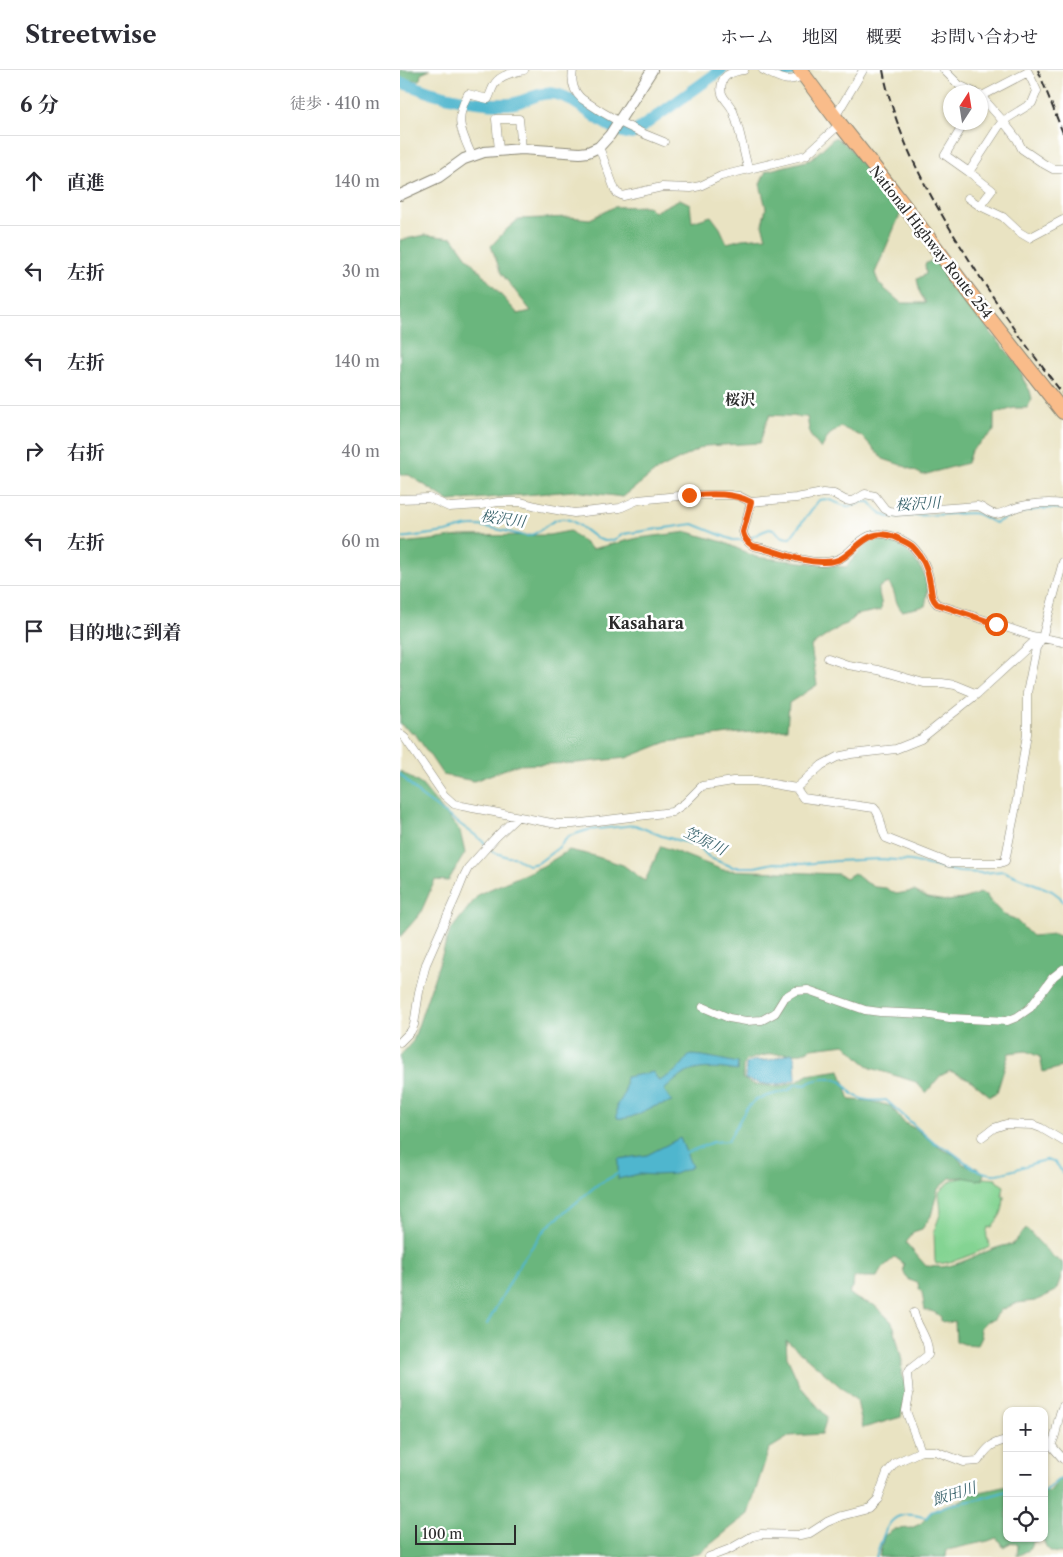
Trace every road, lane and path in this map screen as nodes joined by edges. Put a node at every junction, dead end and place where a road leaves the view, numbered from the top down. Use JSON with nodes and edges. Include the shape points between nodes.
{"nodes":[{"id":1,"x":524,"y":70,"type":"edge"},
{"id":2,"x":573,"y":70,"type":"edge"},
{"id":3,"x":652,"y":70,"type":"edge"},
{"id":4,"x":744,"y":70,"type":"edge"},
{"id":5,"x":763,"y":70,"type":"edge"},
{"id":6,"x":863,"y":70,"type":"edge"},
{"id":7,"x":944,"y":70,"type":"edge"},
{"id":8,"x":801,"y":72,"type":"edge"},
{"id":9,"x":959,"y":85,"type":"edge"},
{"id":10,"x":988,"y":91,"type":"edge"},
{"id":11,"x":988,"y":105,"type":"edge"},
{"id":12,"x":837,"y":121,"type":"junction"},
{"id":13,"x":1003,"y":121,"type":"junction"},
{"id":14,"x":618,"y":122,"type":"junction"},
{"id":15,"x":960,"y":130,"type":"edge"},
{"id":16,"x":664,"y":142,"type":"dead end"},
{"id":17,"x":599,"y":147,"type":"junction"},
{"id":18,"x":522,"y":149,"type":"junction"},
{"id":19,"x":500,"y":150,"type":"junction"},
{"id":20,"x":472,"y":156,"type":"junction"},
{"id":21,"x":748,"y":168,"type":"junction"},
{"id":22,"x":1063,"y":169,"type":"edge"},
{"id":23,"x":969,"y":172,"type":"junction"},
{"id":24,"x":400,"y":195,"type":"edge"},
{"id":25,"x":968,"y":198,"type":"dead end"},
{"id":26,"x":980,"y":206,"type":"junction"},
{"id":27,"x":1063,"y":220,"type":"edge"},
{"id":28,"x":1063,"y":412,"type":"edge"},
{"id":29,"x":400,"y":499,"type":"edge"},
{"id":30,"x":751,"y":502,"type":"junction"},
{"id":31,"x":1063,"y":504,"type":"edge"},
{"id":32,"x":1063,"y":562,"type":"edge"},
{"id":33,"x":1040,"y":638,"type":"junction"},
{"id":34,"x":1063,"y":642,"type":"edge"},
{"id":35,"x":828,"y":658,"type":"dead end"},
{"id":36,"x":977,"y":694,"type":"junction"},
{"id":37,"x":400,"y":734,"type":"edge"},
{"id":38,"x":796,"y":788,"type":"junction"},
{"id":39,"x":517,"y":817,"type":"junction"},
{"id":40,"x":1063,"y":969,"type":"edge"},
{"id":41,"x":704,"y":1007,"type":"dead end"},
{"id":42,"x":400,"y":1042,"type":"edge"},
{"id":43,"x":982,"y":1137,"type":"dead end"},
{"id":44,"x":1063,"y":1142,"type":"edge"},
{"id":45,"x":914,"y":1313,"type":"dead end"},
{"id":46,"x":1063,"y":1406,"type":"edge"},
{"id":47,"x":1003,"y":1441,"type":"edge"},
{"id":48,"x":1048,"y":1443,"type":"edge"},
{"id":49,"x":921,"y":1451,"type":"junction"},
{"id":50,"x":1062,"y":1455,"type":"edge"},
{"id":51,"x":709,"y":1557,"type":"edge"}],
"edges":[{"from":1,"to":20,"type":"street","via":[[498,79],[488,99],[468,94],[461,108],[460,120]]},
{"from":2,"to":14,"type":"street","via":[[572,84],[577,95]]},
{"from":3,"to":14,"type":"street"},
{"from":4,"to":21,"type":"street","via":[[724,78],[721,90],[733,110]]},
{"from":5,"to":8,"type":"street","via":[[787,80],[796,79]]},
{"from":6,"to":12,"type":"street"},
{"from":7,"to":9,"type":"street"},
{"from":8,"to":12,"type":"highway","name":"National Highway Route 254"},
{"from":10,"to":13,"type":"street","via":[[1028,72],[1037,91],[1032,103]]},
{"from":11,"to":13,"type":"street"},
{"from":12,"to":21,"type":"street","via":[[806,155]]},
{"from":12,"to":28,"type":"highway","name":"National Highway Route 254"},
{"from":13,"to":22,"type":"street","via":[[1022,149],[1053,169]]},
{"from":13,"to":23,"type":"street"},
{"from":14,"to":16,"type":"street"},
{"from":14,"to":17,"type":"street"},
{"from":15,"to":23,"type":"street","via":[[945,155]]},
{"from":17,"to":18,"type":"street","via":[[580,153]]},
{"from":17,"to":21,"type":"street","via":[[615,190],[623,196],[662,187],[692,188]]},
{"from":18,"to":19,"type":"street"},
{"from":18,"to":19,"type":"street","via":[[519,119],[496,119]]},
{"from":19,"to":20,"type":"street"},
{"from":20,"to":24,"type":"street","via":[[439,177]]},
{"from":23,"to":26,"type":"street","via":[[992,190]]},
{"from":25,"to":26,"type":"street"},
{"from":26,"to":27,"type":"street","via":[[1003,217],[1029,238]]},
{"from":29,"to":30,"type":"street","via":[[429,498],[449,507],[521,502],[574,513],[620,508],[638,500],[689,495],[739,496]]},
{"from":30,"to":31,"type":"street","via":[[823,493],[850,501],[865,494],[875,496],[889,511],[977,506],[996,514],[1016,507]]},
{"from":30,"to":33,"type":"street","via":[[743,532],[753,546],[803,560],[826,562],[842,558],[868,536],[891,536],[917,552],[925,565],[932,598],[937,604]]},
{"from":32,"to":33,"type":"street"},
{"from":33,"to":34,"type":"street"},
{"from":33,"to":36,"type":"street"},
{"from":33,"to":38,"type":"street","via":[[1027,693],[1026,734],[1005,861],[949,863],[886,838],[874,808],[803,798]]},
{"from":35,"to":36,"type":"street","via":[[924,683],[955,685]]},
{"from":36,"to":38,"type":"street","via":[[921,739],[896,749],[838,757],[822,765]]},
{"from":37,"to":39,"type":"street","via":[[454,804]]},
{"from":38,"to":39,"type":"street","via":[[755,780],[733,781],[702,786],[672,812],[565,824]]},
{"from":39,"to":42,"type":"street","via":[[468,868],[426,964],[414,1025]]},
{"from":40,"to":41,"type":"street","via":[[1030,1008],[1007,1021],[865,1010],[808,990],[795,991],[785,997],[775,1013],[762,1020],[729,1018]]},
{"from":43,"to":44,"type":"street","via":[[1006,1124],[1032,1125]]},
{"from":45,"to":49,"type":"street","via":[[929,1352],[907,1374],[909,1395],[906,1411]]},
{"from":46,"to":48,"type":"street","via":[[1057,1420],[1056,1435]]},
{"from":47,"to":49,"type":"street","via":[[987,1448],[978,1461],[964,1462],[934,1451]]},
{"from":48,"to":50,"type":"street"},
{"from":49,"to":51,"type":"street","via":[[895,1463],[887,1473],[877,1500],[868,1509],[827,1522],[810,1533],[753,1536]]}]}
